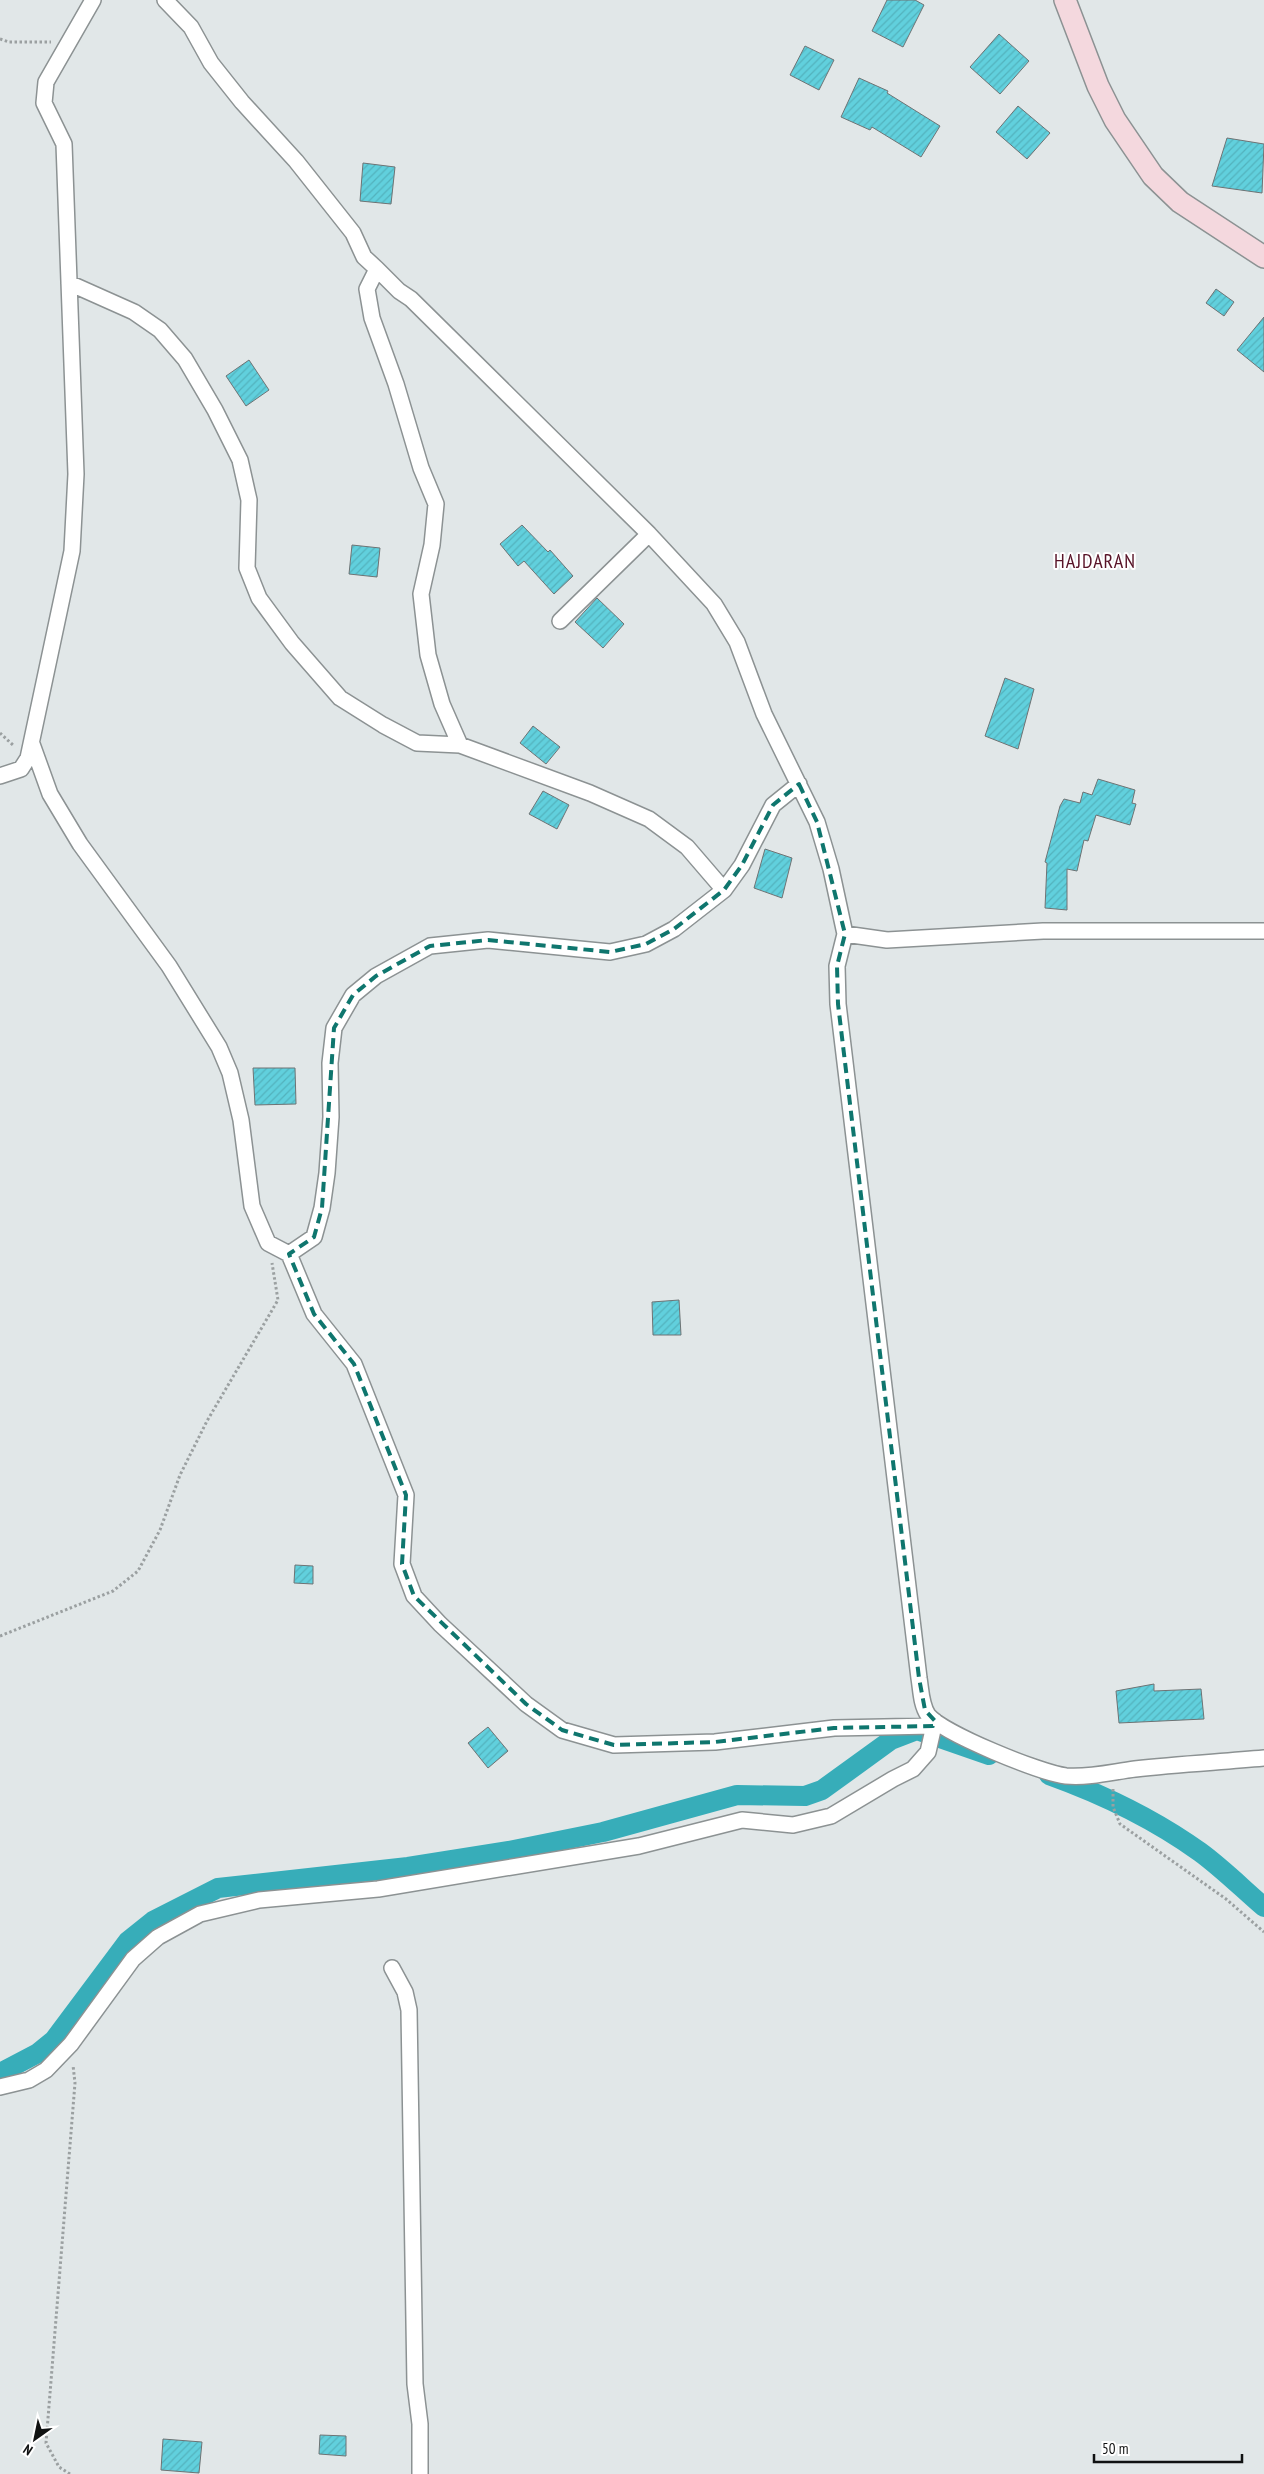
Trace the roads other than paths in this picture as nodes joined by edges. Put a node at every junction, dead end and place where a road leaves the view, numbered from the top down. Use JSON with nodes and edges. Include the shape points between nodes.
{"nodes":[{"id":1,"x":93,"y":0,"type":"edge"},
{"id":2,"x":165,"y":0,"type":"edge"},
{"id":3,"x":1065,"y":0,"type":"edge"},
{"id":4,"x":1264,"y":257,"type":"edge"},
{"id":5,"x":377,"y":269,"type":"junction"},
{"id":6,"x":69,"y":283,"type":"junction"},
{"id":7,"x":649,"y":534,"type":"junction"},
{"id":8,"x":560,"y":621,"type":"dead end"},
{"id":9,"x":32,"y":744,"type":"junction"},
{"id":10,"x":460,"y":745,"type":"junction"},
{"id":11,"x":0,"y":776,"type":"edge"},
{"id":12,"x":799,"y":784,"type":"junction"},
{"id":13,"x":724,"y":890,"type":"junction"},
{"id":14,"x":1264,"y":931,"type":"edge"},
{"id":15,"x":845,"y":934,"type":"junction"},
{"id":16,"x":289,"y":1254,"type":"junction"},
{"id":17,"x":933,"y":1727,"type":"junction"},
{"id":18,"x":1264,"y":1758,"type":"edge"},
{"id":19,"x":392,"y":1968,"type":"dead end"},
{"id":20,"x":0,"y":2087,"type":"edge"},
{"id":21,"x":420,"y":2474,"type":"edge"}],
"edges":[{"from":1,"to":6,"type":"street","via":[[46,82],[44,103],[64,144]]},
{"from":2,"to":5,"type":"street","via":[[191,27],[211,63],[296,161],[353,234],[364,256]]},
{"from":3,"to":4,"type":"main road","via":[[1098,86],[1115,120],[1153,176],[1180,202]]},
{"from":5,"to":7,"type":"street"},
{"from":5,"to":10,"type":"street","via":[[367,290],[372,318],[436,504],[432,545],[420,594],[428,655],[442,704]]},
{"from":6,"to":9,"type":"street","via":[[76,474],[72,551],[52,634]]},
{"from":6,"to":10,"type":"street","via":[[134,312],[160,330],[185,359],[240,460],[249,500],[248,568],[259,598],[292,643],[340,698],[383,725],[417,743]]},
{"from":7,"to":8,"type":"street"},
{"from":7,"to":12,"type":"street","via":[[714,604],[728,626],[764,714]]},
{"from":9,"to":11,"type":"street","via":[[21,768]]},
{"from":9,"to":16,"type":"street","via":[[50,794],[80,844],[169,966],[219,1047],[230,1073],[241,1120],[252,1206],[268,1243]]},
{"from":10,"to":13,"type":"street","via":[[590,793],[649,819],[687,847]]},
{"from":12,"to":13,"type":"street","via":[[773,805],[742,865]]},
{"from":12,"to":15,"type":"street","via":[[816,822],[831,869]]},
{"from":13,"to":16,"type":"street","via":[[674,929],[646,944],[610,952],[488,940],[430,946],[370,980],[353,995],[334,1028],[330,1063],[331,1117],[322,1208],[314,1237]]},
{"from":14,"to":15,"type":"street","via":[[1043,931],[888,940]]},
{"from":15,"to":17,"type":"street","via":[[837,966],[838,1004],[919,1678],[925,1710]]},
{"from":16,"to":17,"type":"street","via":[[314,1314],[354,1364],[406,1495],[402,1564],[414,1596],[526,1704],[562,1730],[614,1745],[715,1742],[834,1728]]},
{"from":17,"to":18,"type":"street","via":[[1066,1776]]},
{"from":17,"to":20,"type":"street","via":[[928,1752],[914,1769],[831,1816],[793,1825],[742,1820],[639,1846],[378,1889],[259,1900],[200,1914],[158,1937],[133,1958],[71,2044],[46,2070],[29,2080]]},
{"from":19,"to":21,"type":"street","via":[[405,1992],[409,2010]]}]}
